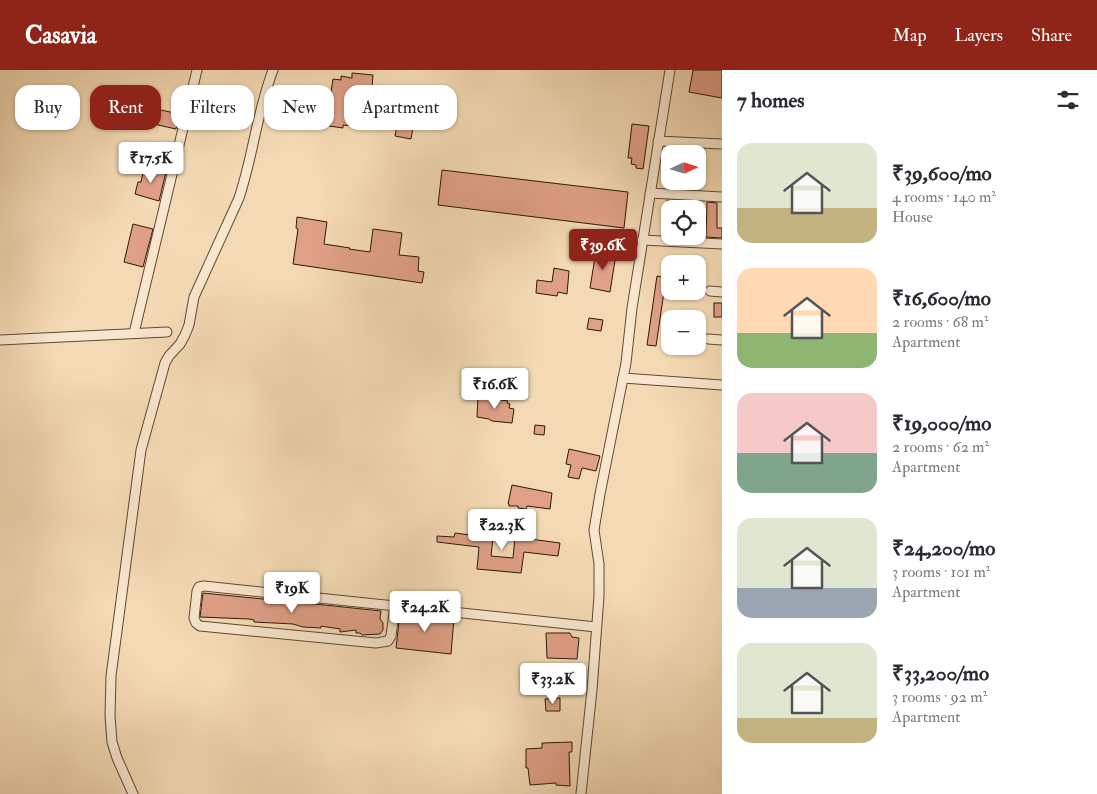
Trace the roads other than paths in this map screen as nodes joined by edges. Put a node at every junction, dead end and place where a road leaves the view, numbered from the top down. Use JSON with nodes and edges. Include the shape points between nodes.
{"nodes":[{"id":1,"x":197,"y":70,"type":"edge"},
{"id":2,"x":273,"y":70,"type":"edge"},
{"id":3,"x":670,"y":70,"type":"edge"},
{"id":4,"x":658,"y":141,"type":"junction"},
{"id":5,"x":722,"y":144,"type":"edge"},
{"id":6,"x":650,"y":193,"type":"junction"},
{"id":7,"x":722,"y":198,"type":"edge"},
{"id":8,"x":642,"y":240,"type":"junction"},
{"id":9,"x":722,"y":244,"type":"edge"},
{"id":10,"x":710,"y":291,"type":"dead end"},
{"id":11,"x":722,"y":292,"type":"edge"},
{"id":12,"x":166,"y":332,"type":"dead end"},
{"id":13,"x":134,"y":333,"type":"junction"},
{"id":14,"x":0,"y":340,"type":"edge"},
{"id":15,"x":708,"y":340,"type":"dead end"},
{"id":16,"x":722,"y":340,"type":"edge"},
{"id":17,"x":623,"y":378,"type":"junction"},
{"id":18,"x":722,"y":385,"type":"edge"},
{"id":19,"x":395,"y":605,"type":"junction"},
{"id":20,"x":596,"y":627,"type":"junction"},
{"id":21,"x":133,"y":794,"type":"edge"},
{"id":22,"x":581,"y":794,"type":"edge"}],
"edges":[{"from":1,"to":13,"type":"street"},
{"from":2,"to":21,"type":"street","via":[[259,111],[244,184],[194,297],[189,325],[180,344],[165,363],[144,436],[110,696],[112,742]]},
{"from":3,"to":4,"type":"street"},
{"from":4,"to":5,"type":"street"},
{"from":4,"to":6,"type":"street"},
{"from":6,"to":7,"type":"street"},
{"from":6,"to":8,"type":"street"},
{"from":8,"to":9,"type":"street"},
{"from":8,"to":17,"type":"street"},
{"from":10,"to":11,"type":"street"},
{"from":12,"to":13,"type":"street"},
{"from":13,"to":14,"type":"street"},
{"from":15,"to":16,"type":"street"},
{"from":17,"to":18,"type":"street"},
{"from":17,"to":20,"type":"street","via":[[594,530],[600,596]]},
{"from":19,"to":19,"type":"street","via":[[204,586],[197,591],[194,618],[200,626],[384,643],[391,636]]},
{"from":19,"to":20,"type":"street"},
{"from":20,"to":22,"type":"street","via":[[592,700]]}]}
